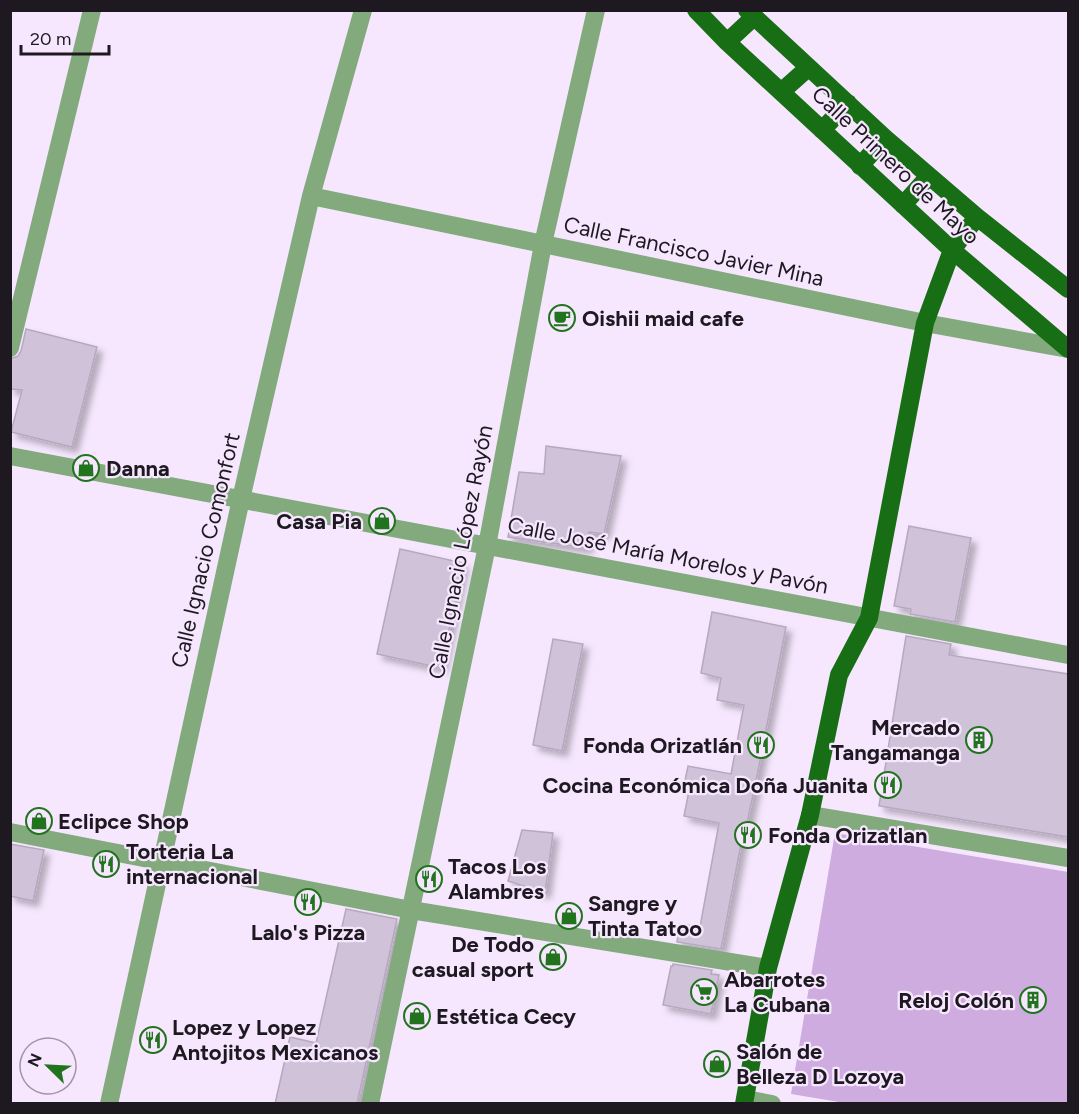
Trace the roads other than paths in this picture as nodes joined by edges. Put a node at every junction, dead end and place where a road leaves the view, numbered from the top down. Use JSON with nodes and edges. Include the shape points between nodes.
{"nodes":[{"id":1,"x":92,"y":10,"type":"edge"},
{"id":2,"x":363,"y":10,"type":"edge"},
{"id":3,"x":596,"y":10,"type":"edge"},
{"id":4,"x":696,"y":10,"type":"edge"},
{"id":5,"x":751,"y":14,"type":"edge"},
{"id":6,"x":727,"y":42,"type":"junction"},
{"id":7,"x":808,"y":68,"type":"junction"},
{"id":8,"x":781,"y":92,"type":"junction"},
{"id":9,"x":848,"y":103,"type":"junction"},
{"id":10,"x":822,"y":130,"type":"junction"},
{"id":11,"x":885,"y":138,"type":"junction"},
{"id":12,"x":860,"y":166,"type":"junction"},
{"id":13,"x":929,"y":176,"type":"junction"},
{"id":14,"x":312,"y":196,"type":"junction"},
{"id":15,"x":903,"y":205,"type":"junction"},
{"id":16,"x":977,"y":217,"type":"junction"},
{"id":17,"x":543,"y":244,"type":"junction"},
{"id":18,"x":952,"y":250,"type":"junction"},
{"id":19,"x":1068,"y":289,"type":"edge"},
{"id":20,"x":925,"y":323,"type":"junction"},
{"id":21,"x":10,"y":348,"type":"edge"},
{"id":22,"x":1068,"y":349,"type":"edge"},
{"id":23,"x":10,"y":456,"type":"edge"},
{"id":24,"x":241,"y":500,"type":"junction"},
{"id":25,"x":487,"y":546,"type":"junction"},
{"id":26,"x":869,"y":618,"type":"junction"},
{"id":27,"x":1068,"y":655,"type":"edge"},
{"id":28,"x":810,"y":815,"type":"junction"},
{"id":29,"x":10,"y":832,"type":"edge"},
{"id":30,"x":1068,"y":858,"type":"edge"},
{"id":31,"x":161,"y":861,"type":"junction"},
{"id":32,"x":411,"y":910,"type":"junction"},
{"id":33,"x":768,"y":968,"type":"junction"},
{"id":34,"x":744,"y":1101,"type":"edge"},
{"id":35,"x":109,"y":1104,"type":"edge"},
{"id":36,"x":370,"y":1104,"type":"edge"},
{"id":37,"x":772,"y":1104,"type":"edge"}],
"edges":[{"from":1,"to":21,"type":"street"},
{"from":2,"to":14,"type":"street","name":"Calle Ignacio Comonfort"},
{"from":3,"to":17,"type":"street","name":"Calle Ignacio López Rayón"},
{"from":4,"to":6,"type":"main road","name":"Calle Primero de Mayo"},
{"from":5,"to":6,"type":"main road"},
{"from":5,"to":7,"type":"main road","name":"Calle Primero de Mayo"},
{"from":6,"to":8,"type":"main road","name":"Calle Primero de Mayo"},
{"from":7,"to":8,"type":"main road"},
{"from":7,"to":9,"type":"main road","name":"Calle Primero de Mayo"},
{"from":8,"to":10,"type":"main road","name":"Calle Primero de Mayo"},
{"from":9,"to":10,"type":"main road"},
{"from":9,"to":11,"type":"main road","name":"Calle Primero de Mayo"},
{"from":10,"to":12,"type":"main road","name":"Calle Primero de Mayo"},
{"from":11,"to":12,"type":"main road"},
{"from":11,"to":13,"type":"main road","name":"Calle Primero de Mayo"},
{"from":12,"to":15,"type":"main road","name":"Calle Primero de Mayo"},
{"from":13,"to":15,"type":"main road"},
{"from":13,"to":16,"type":"main road","name":"Calle Primero de Mayo"},
{"from":14,"to":17,"type":"street","name":"Calle Francisco Javier Mina"},
{"from":14,"to":24,"type":"street","name":"Calle Ignacio Comonfort"},
{"from":15,"to":18,"type":"main road","name":"Calle Primero de Mayo"},
{"from":16,"to":18,"type":"main road"},
{"from":16,"to":19,"type":"main road","name":"Calle Primero de Mayo"},
{"from":17,"to":20,"type":"street","name":"Calle Francisco Javier Mina"},
{"from":17,"to":25,"type":"street","name":"Calle Ignacio López Rayón"},
{"from":18,"to":20,"type":"main road"},
{"from":18,"to":22,"type":"main road","name":"Calle Primero de Mayo"},
{"from":20,"to":22,"type":"street","name":"Calle Francisco Javier Mina"},
{"from":20,"to":26,"type":"main road"},
{"from":23,"to":24,"type":"street","name":"Calle José María Morelos y Pavón"},
{"from":24,"to":25,"type":"street","name":"Calle José María Morelos y Pavón"},
{"from":24,"to":31,"type":"street","name":"Calle Ignacio Comonfort"},
{"from":25,"to":26,"type":"street","name":"Calle José María Morelos y Pavón"},
{"from":25,"to":32,"type":"street","name":"Calle Ignacio López Rayón"},
{"from":26,"to":27,"type":"street","name":"Calle José María Morelos y Pavón"},
{"from":26,"to":28,"type":"main road","via":[[839,675]]},
{"from":28,"to":30,"type":"street"},
{"from":28,"to":33,"type":"main road"},
{"from":29,"to":31,"type":"street"},
{"from":31,"to":32,"type":"street"},
{"from":31,"to":35,"type":"street","name":"Calle Ignacio Comonfort"},
{"from":32,"to":33,"type":"street"},
{"from":32,"to":36,"type":"street","name":"Calle Ignacio López Rayón"},
{"from":33,"to":34,"type":"main road"},
{"from":34,"to":37,"type":"street"}]}
